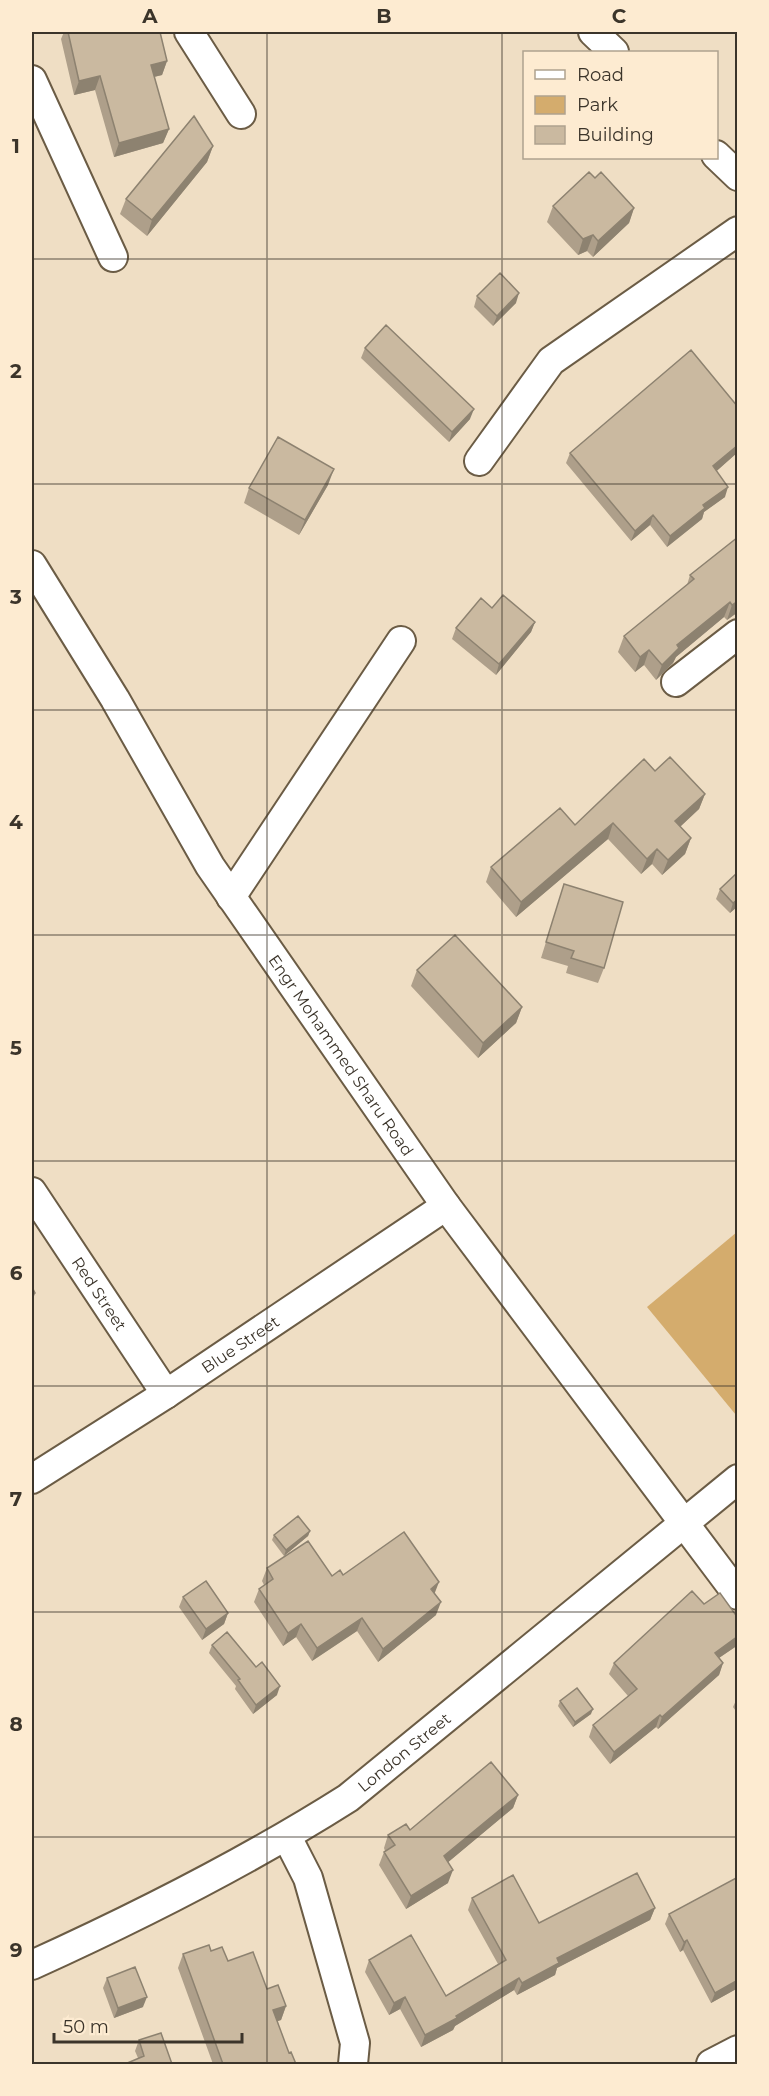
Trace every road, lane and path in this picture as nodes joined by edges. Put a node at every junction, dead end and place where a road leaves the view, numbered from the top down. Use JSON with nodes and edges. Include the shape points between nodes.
{"nodes":[{"id":1,"x":189,"y":32,"type":"edge"},
{"id":2,"x":593,"y":32,"type":"edge"},
{"id":3,"x":613,"y":51,"type":"edge"},
{"id":4,"x":32,"y":80,"type":"edge"},
{"id":5,"x":241,"y":114,"type":"dead end"},
{"id":6,"x":718,"y":156,"type":"edge"},
{"id":7,"x":738,"y":176,"type":"edge"},
{"id":8,"x":738,"y":231,"type":"edge"},
{"id":9,"x":113,"y":256,"type":"dead end"},
{"id":10,"x":479,"y":461,"type":"dead end"},
{"id":11,"x":32,"y":565,"type":"edge"},
{"id":12,"x":738,"y":634,"type":"edge"},
{"id":13,"x":401,"y":641,"type":"dead end"},
{"id":14,"x":676,"y":682,"type":"dead end"},
{"id":15,"x":231,"y":897,"type":"junction"},
{"id":16,"x":32,"y":1192,"type":"edge"},
{"id":17,"x":446,"y":1206,"type":"junction"},
{"id":18,"x":166,"y":1394,"type":"junction"},
{"id":19,"x":32,"y":1479,"type":"edge"},
{"id":20,"x":738,"y":1479,"type":"edge"},
{"id":21,"x":685,"y":1522,"type":"junction"},
{"id":22,"x":738,"y":1595,"type":"edge"},
{"id":23,"x":287,"y":1837,"type":"junction"},
{"id":24,"x":32,"y":1965,"type":"edge"},
{"id":25,"x":738,"y":2050,"type":"edge"},
{"id":26,"x":353,"y":2064,"type":"edge"},
{"id":27,"x":711,"y":2064,"type":"edge"}],
"edges":[{"from":1,"to":5,"type":"street"},
{"from":2,"to":3,"type":"street"},
{"from":4,"to":9,"type":"street"},
{"from":6,"to":7,"type":"street"},
{"from":8,"to":10,"type":"street","via":[[551,361]]},
{"from":11,"to":15,"type":"street","name":"Engr Mohammed Sharu Road"},
{"from":12,"to":14,"type":"street"},
{"from":13,"to":15,"type":"street"},
{"from":15,"to":17,"type":"street","name":"Engr Mohammed Sharu Road"},
{"from":16,"to":18,"type":"street","name":"Red Street"},
{"from":17,"to":18,"type":"street","name":"Blue Street"},
{"from":17,"to":21,"type":"street","name":"Engr Mohammed Sharu Road"},
{"from":18,"to":19,"type":"street","name":"Blue Street"},
{"from":20,"to":21,"type":"street","name":"London Street"},
{"from":21,"to":22,"type":"street","name":"Engr Mohammed Sharu Road"},
{"from":21,"to":23,"type":"street","name":"London Street","via":[[348,1798]]},
{"from":23,"to":24,"type":"street","name":"London Street"},
{"from":23,"to":26,"type":"street","via":[[310,1885],[355,2043]]},
{"from":25,"to":27,"type":"street"}]}
